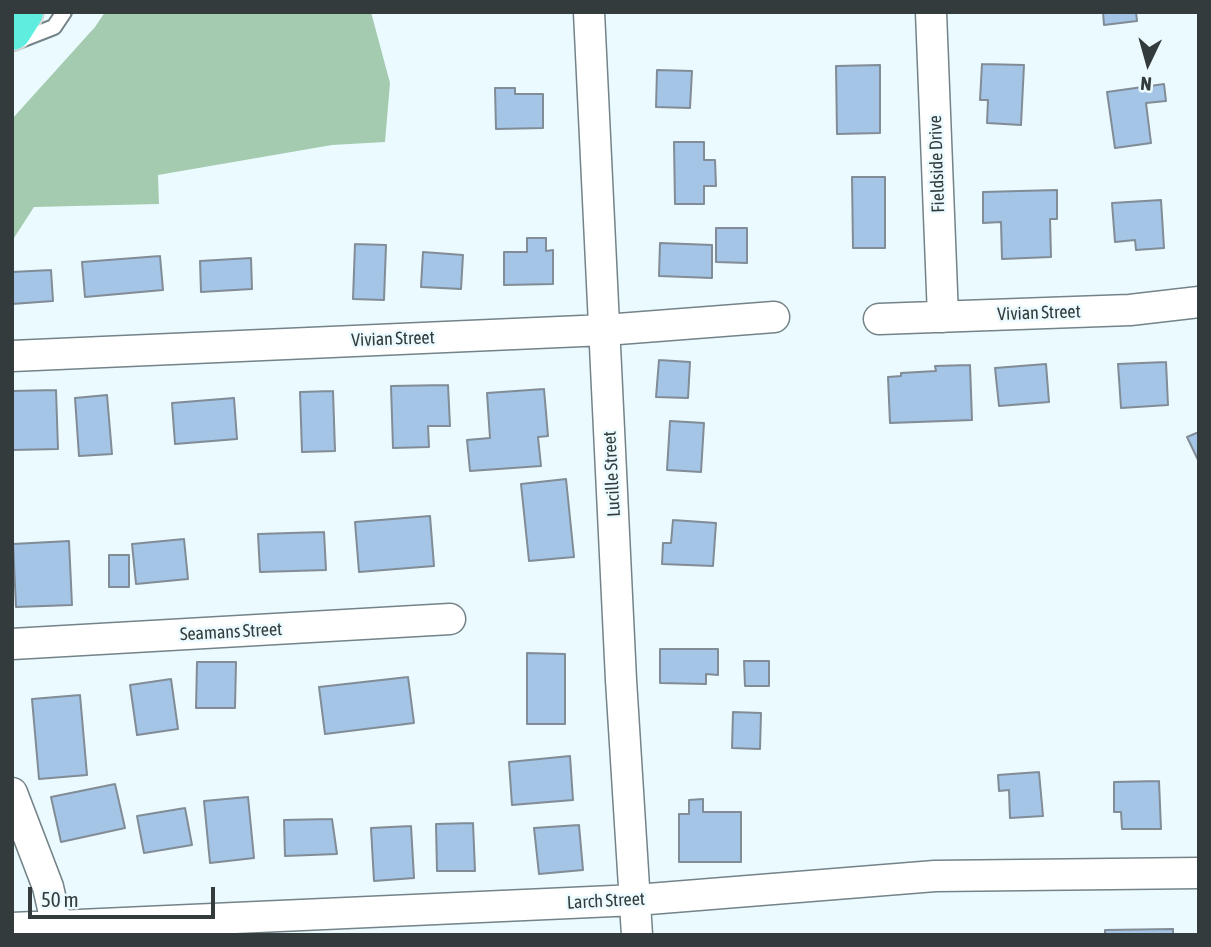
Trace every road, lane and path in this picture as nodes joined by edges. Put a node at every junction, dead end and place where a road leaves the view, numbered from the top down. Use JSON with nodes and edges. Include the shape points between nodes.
{"nodes":[{"id":1,"x":23,"y":12,"type":"edge"},
{"id":2,"x":64,"y":12,"type":"edge"},
{"id":3,"x":589,"y":12,"type":"edge"},
{"id":4,"x":931,"y":12,"type":"edge"},
{"id":5,"x":12,"y":31,"type":"edge"},
{"id":6,"x":12,"y":44,"type":"edge"},
{"id":7,"x":1199,"y":302,"type":"edge"},
{"id":8,"x":774,"y":317,"type":"dead end"},
{"id":9,"x":943,"y":317,"type":"junction"},
{"id":10,"x":879,"y":319,"type":"dead end"},
{"id":11,"x":605,"y":330,"type":"junction"},
{"id":12,"x":12,"y":356,"type":"edge"},
{"id":13,"x":450,"y":619,"type":"dead end"},
{"id":14,"x":12,"y":644,"type":"edge"},
{"id":15,"x":12,"y":793,"type":"edge"},
{"id":16,"x":1199,"y":873,"type":"edge"},
{"id":17,"x":636,"y":900,"type":"junction"},
{"id":18,"x":12,"y":929,"type":"edge"},
{"id":19,"x":59,"y":931,"type":"edge"},
{"id":20,"x":637,"y":935,"type":"edge"}],
"edges":[{"from":1,"to":5,"type":"highway"},
{"from":2,"to":6,"type":"lane","via":[[54,27]]},
{"from":3,"to":11,"type":"street","name":"Lucille Street"},
{"from":4,"to":9,"type":"street","name":"Fieldside Drive"},
{"from":7,"to":9,"type":"street","name":"Vivian Street","via":[[1130,310]]},
{"from":8,"to":11,"type":"street","name":"Vivian Street"},
{"from":9,"to":10,"type":"street","name":"Vivian Street"},
{"from":11,"to":12,"type":"street","name":"Vivian Street"},
{"from":11,"to":17,"type":"street","name":"Lucille Street"},
{"from":13,"to":14,"type":"street","name":"Seamans Street"},
{"from":15,"to":19,"type":"street","via":[[48,887]]},
{"from":16,"to":17,"type":"street","name":"Larch Street","via":[[935,876]]},
{"from":17,"to":19,"type":"street","name":"Larch Street"},
{"from":17,"to":20,"type":"street","name":"Lucille Street"},
{"from":18,"to":19,"type":"street","name":"Larch Street"}]}
